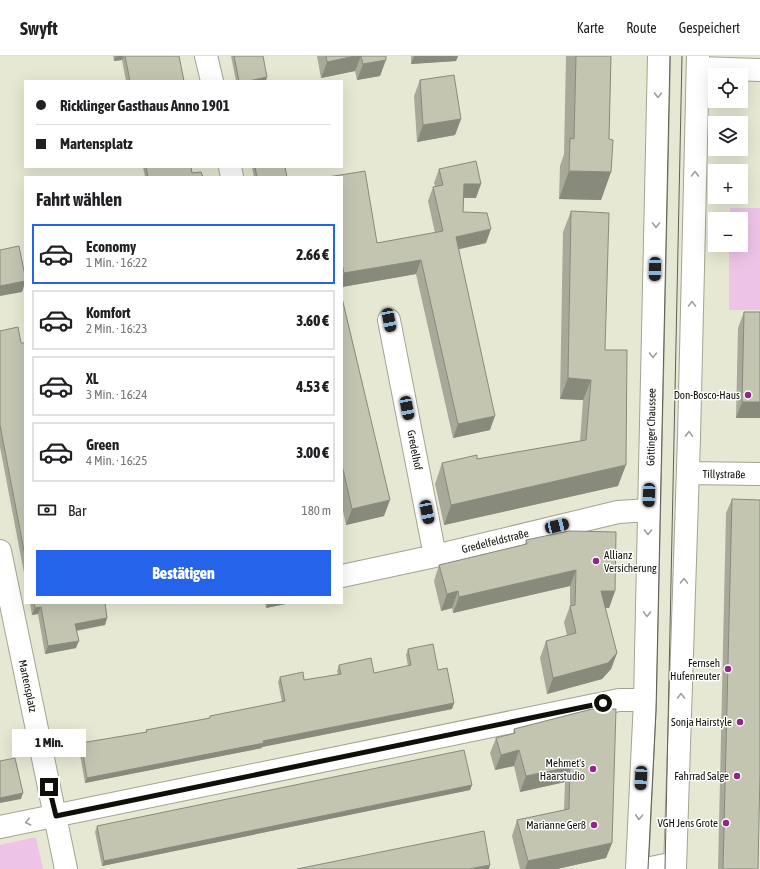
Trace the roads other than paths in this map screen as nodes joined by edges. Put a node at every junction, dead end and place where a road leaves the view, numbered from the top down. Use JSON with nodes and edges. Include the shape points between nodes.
{"nodes":[{"id":1,"x":206,"y":56,"type":"edge"},
{"id":2,"x":659,"y":56,"type":"edge"},
{"id":3,"x":698,"y":62,"type":"edge"},
{"id":4,"x":760,"y":70,"type":"edge"},
{"id":5,"x":212,"y":80,"type":"edge"},
{"id":6,"x":389,"y":320,"type":"dead end"},
{"id":7,"x":688,"y":473,"type":"junction"},
{"id":8,"x":760,"y":474,"type":"edge"},
{"id":9,"x":649,"y":510,"type":"junction"},
{"id":10,"x":0,"y":551,"type":"edge"},
{"id":11,"x":435,"y":556,"type":"junction"},
{"id":12,"x":343,"y":576,"type":"edge"},
{"id":13,"x":645,"y":700,"type":"junction"},
{"id":14,"x":56,"y":816,"type":"junction"},
{"id":15,"x":0,"y":827,"type":"edge"},
{"id":16,"x":675,"y":866,"type":"edge"},
{"id":17,"x":66,"y":869,"type":"edge"},
{"id":18,"x":637,"y":869,"type":"edge"},
{"id":19,"x":646,"y":869,"type":"edge"}],
"edges":[{"from":1,"to":5,"type":"street"},
{"from":2,"to":9,"type":"street","name":"Göttinger Chaussee","one_way":true},
{"from":3,"to":4,"type":"street"},
{"from":7,"to":3,"type":"street","one_way":true},
{"from":6,"to":11,"type":"street","name":"Gredelhof"},
{"from":7,"to":8,"type":"street","name":"Tillystraße"},
{"from":16,"to":7,"type":"street","one_way":true},
{"from":9,"to":11,"type":"street","name":"Gredelfeldstraße","via":[[618,512]]},
{"from":9,"to":13,"type":"street","name":"Göttinger Chaussee","one_way":true},
{"from":10,"to":14,"type":"street","name":"Martensplatz"},
{"from":11,"to":12,"type":"street","name":"Gredelfeldstraße"},
{"from":13,"to":14,"type":"street","via":[[619,700]]},
{"from":13,"to":18,"type":"street","name":"Göttinger Chaussee","one_way":true},
{"from":14,"to":15,"type":"street","one_way":true},
{"from":14,"to":17,"type":"street","name":"Martensplatz"},
{"from":16,"to":19,"type":"street"}]}
